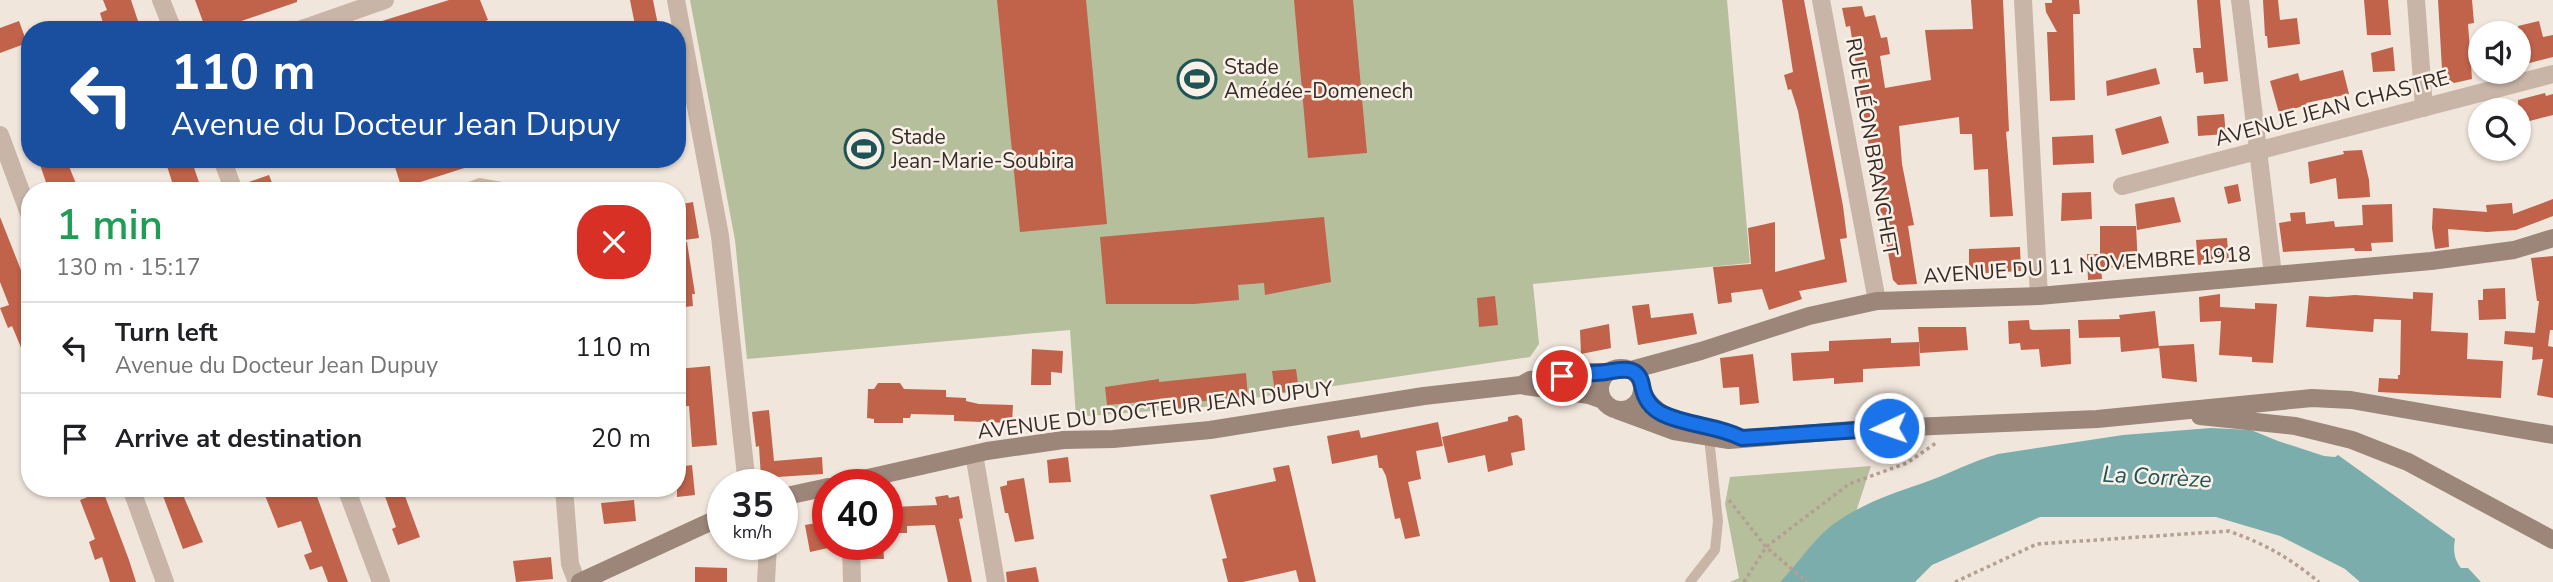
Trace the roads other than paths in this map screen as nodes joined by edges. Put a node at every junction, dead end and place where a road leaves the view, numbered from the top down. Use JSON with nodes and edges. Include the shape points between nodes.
{"nodes":[{"id":1,"x":161,"y":0,"type":"edge"},
{"id":2,"x":385,"y":0,"type":"edge"},
{"id":3,"x":676,"y":0,"type":"edge"},
{"id":4,"x":1822,"y":0,"type":"edge"},
{"id":5,"x":2023,"y":0,"type":"edge"},
{"id":6,"x":2240,"y":0,"type":"edge"},
{"id":7,"x":2416,"y":0,"type":"edge"},
{"id":8,"x":169,"y":21,"type":"edge"},
{"id":9,"x":325,"y":21,"type":"edge"},
{"id":10,"x":680,"y":21,"type":"edge"},
{"id":11,"x":686,"y":54,"type":"edge"},
{"id":12,"x":2553,"y":74,"type":"edge"},
{"id":13,"x":2424,"y":108,"type":"junction"},
{"id":14,"x":0,"y":135,"type":"edge"},
{"id":15,"x":2258,"y":151,"type":"junction"},
{"id":16,"x":2122,"y":186,"type":"dead end"},
{"id":17,"x":21,"y":192,"type":"edge"},
{"id":18,"x":2553,"y":238,"type":"edge"},
{"id":19,"x":2273,"y":275,"type":"junction"},
{"id":20,"x":2039,"y":296,"type":"junction"},
{"id":21,"x":1877,"y":302,"type":"junction"},
{"id":22,"x":1631,"y":370,"type":"junction"},
{"id":23,"x":1609,"y":372,"type":"junction"},
{"id":24,"x":1521,"y":385,"type":"junction"},
{"id":25,"x":1642,"y":392,"type":"junction"},
{"id":26,"x":1610,"y":405,"type":"junction"},
{"id":27,"x":2168,"y":413,"type":"junction"},
{"id":28,"x":2553,"y":435,"type":"edge"},
{"id":29,"x":1709,"y":438,"type":"junction"},
{"id":30,"x":1742,"y":438,"type":"junction"},
{"id":31,"x":974,"y":454,"type":"junction"},
{"id":32,"x":745,"y":469,"type":"edge"},
{"id":33,"x":903,"y":471,"type":"edge"},
{"id":34,"x":134,"y":497,"type":"edge"},
{"id":35,"x":348,"y":497,"type":"edge"},
{"id":36,"x":565,"y":497,"type":"edge"},
{"id":37,"x":707,"y":523,"type":"edge"},
{"id":38,"x":2553,"y":540,"type":"edge"},
{"id":39,"x":767,"y":560,"type":"edge"},
{"id":40,"x":851,"y":560,"type":"edge"},
{"id":41,"x":166,"y":582,"type":"edge"},
{"id":42,"x":380,"y":582,"type":"edge"},
{"id":43,"x":579,"y":582,"type":"edge"},
{"id":44,"x":766,"y":582,"type":"edge"},
{"id":45,"x":852,"y":582,"type":"edge"},
{"id":46,"x":996,"y":582,"type":"edge"},
{"id":47,"x":1690,"y":582,"type":"edge"}],
"edges":[{"from":1,"to":8,"type":"street"},
{"from":2,"to":9,"type":"street"},
{"from":3,"to":10,"type":"street"},
{"from":4,"to":21,"type":"street","name":"RUE LÉON BRANCHET"},
{"from":5,"to":20,"type":"street"},
{"from":6,"to":15,"type":"street"},
{"from":7,"to":13,"type":"street"},
{"from":11,"to":32,"type":"street","via":[[720,236]]},
{"from":12,"to":13,"type":"street","name":"AVENUE JEAN CHASTRE"},
{"from":13,"to":15,"type":"street","name":"AVENUE JEAN CHASTRE"},
{"from":14,"to":17,"type":"street"},
{"from":15,"to":16,"type":"street","name":"AVENUE JEAN CHASTRE"},
{"from":15,"to":19,"type":"street"},
{"from":18,"to":19,"type":"street","name":"AVENUE DU 11 NOVEMBRE 1918","via":[[2477,256]]},
{"from":19,"to":20,"type":"street","name":"AVENUE DU 11 NOVEMBRE 1918"},
{"from":20,"to":21,"type":"street","name":"AVENUE DU 11 NOVEMBRE 1918"},
{"from":21,"to":22,"type":"street","name":"AVENUE DU 11 NOVEMBRE 1918","via":[[1809,316]]},
{"from":22,"to":23,"type":"street"},
{"from":22,"to":25,"type":"street","via":[[1640,379]]},
{"from":23,"to":24,"type":"street","name":"AVENUE DU DOCTEUR JEAN DUPUY","via":[[1530,380]]},
{"from":23,"to":26,"type":"street","via":[[1600,388]]},
{"from":24,"to":26,"type":"street","name":"AVENUE DU DOCTEUR JEAN DUPUY","via":[[1589,395]]},
{"from":24,"to":31,"type":"street","name":"AVENUE DU DOCTEUR JEAN DUPUY","via":[[1210,430],[1063,440]]},
{"from":25,"to":26,"type":"street","via":[[1631,408]]},
{"from":25,"to":30,"type":"street","via":[[1655,410],[1666,416]]},
{"from":26,"to":29,"type":"street","name":"AVENUE DU DOCTEUR JEAN DUPUY","via":[[1674,431]]},
{"from":27,"to":28,"type":"street","via":[[2325,398]]},
{"from":27,"to":30,"type":"street","name":"AVENUE DU DOCTEUR JEAN DUPUY"},
{"from":27,"to":38,"type":"street","via":[[2295,426],[2352,440],[2408,462]]},
{"from":29,"to":30,"type":"street","name":"AVENUE DU DOCTEUR JEAN DUPUY"},
{"from":29,"to":47,"type":"lane","via":[[1718,521],[1715,550]]},
{"from":31,"to":33,"type":"street","name":"AVENUE DU DOCTEUR JEAN DUPUY"},
{"from":31,"to":46,"type":"street"},
{"from":34,"to":41,"type":"street"},
{"from":35,"to":42,"type":"street"},
{"from":36,"to":43,"type":"street","via":[[570,564]]},
{"from":37,"to":43,"type":"street"},
{"from":39,"to":44,"type":"street"},
{"from":40,"to":45,"type":"street"}]}
